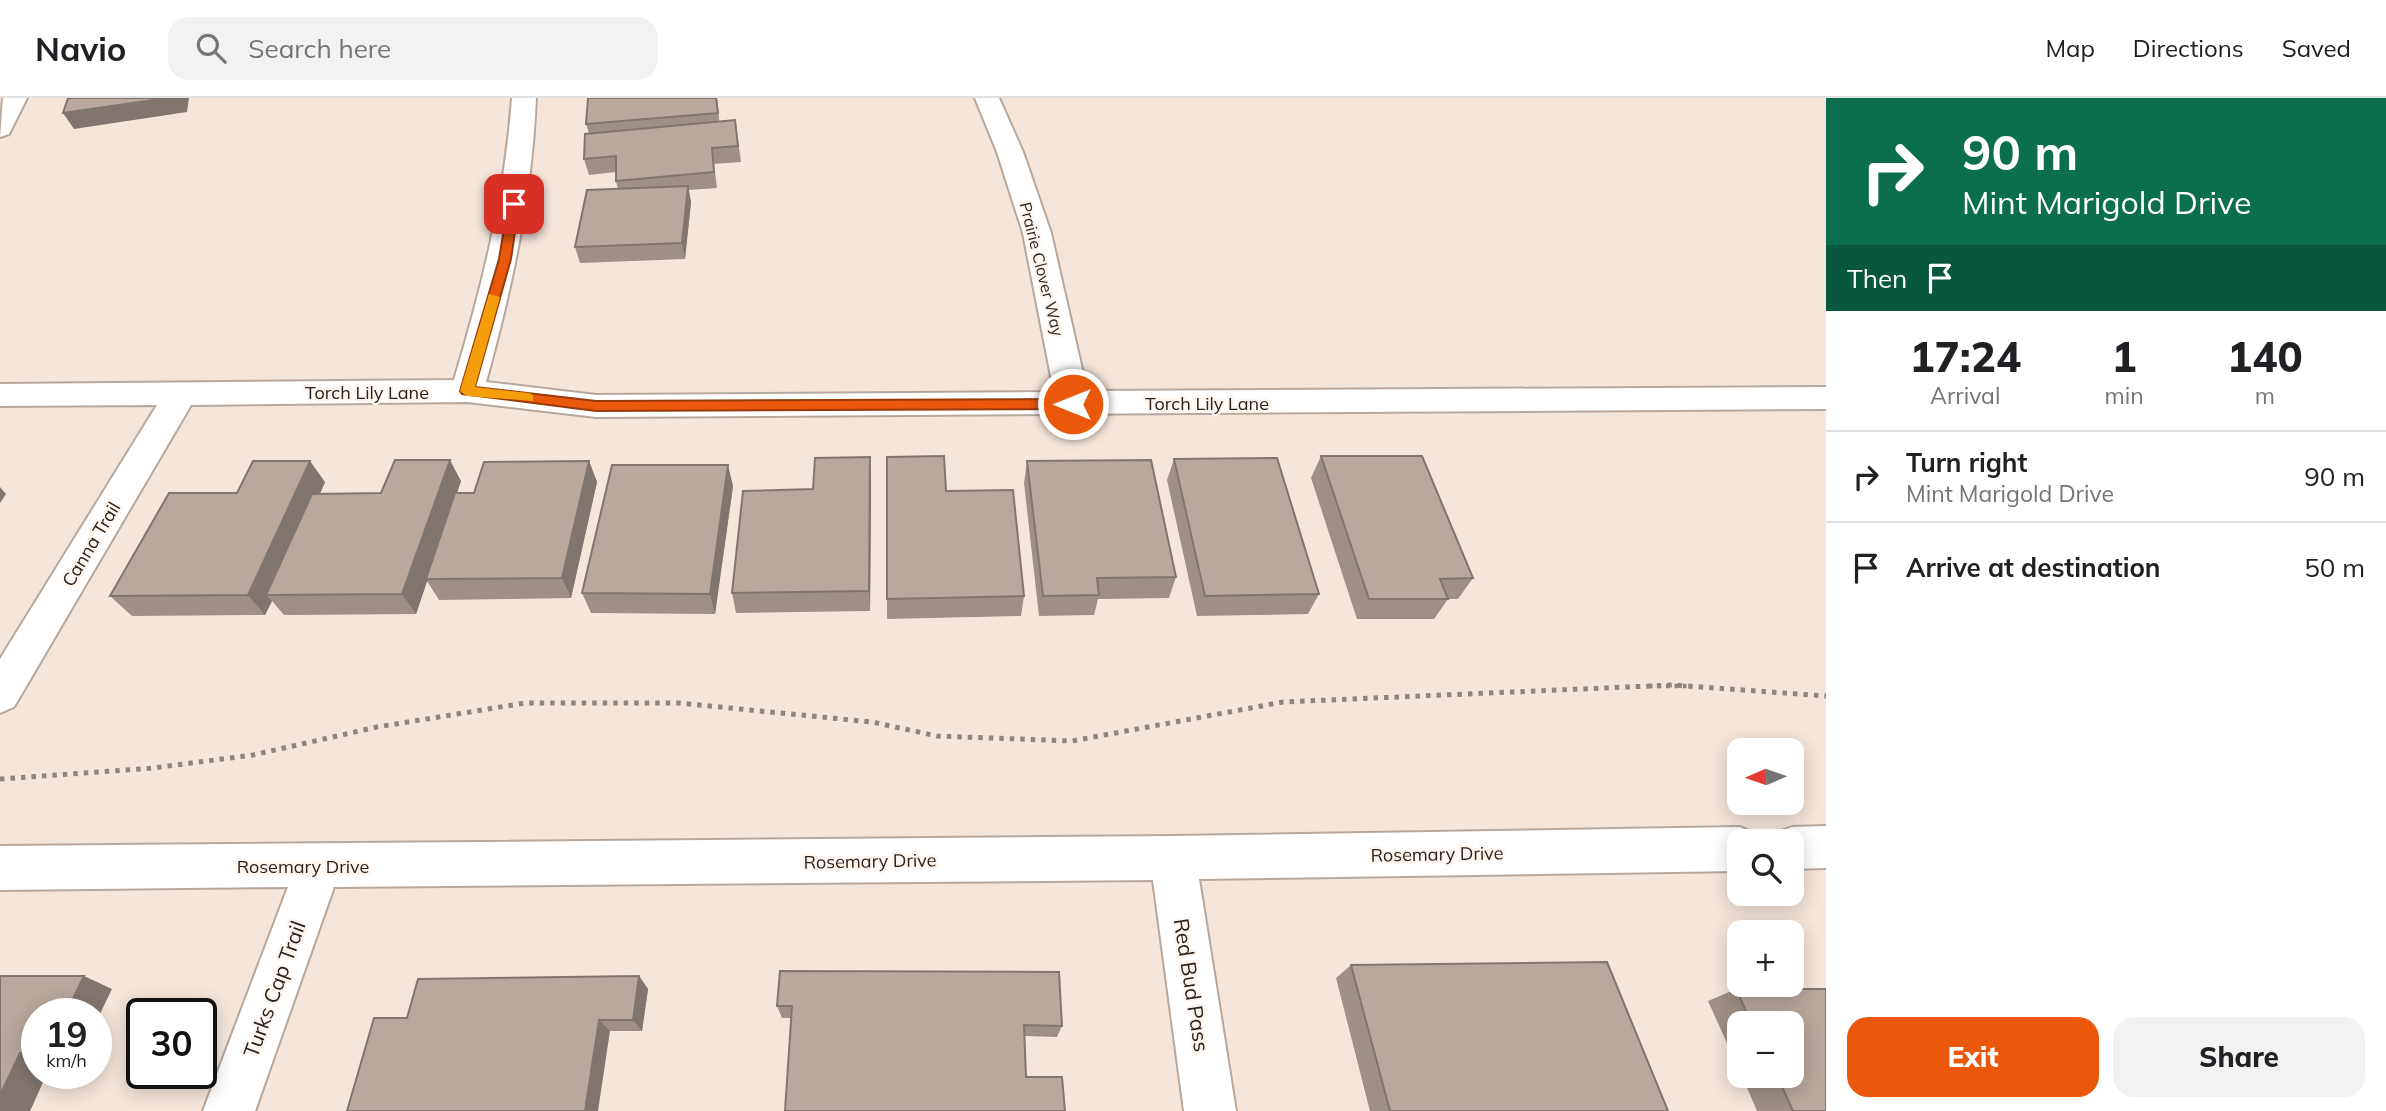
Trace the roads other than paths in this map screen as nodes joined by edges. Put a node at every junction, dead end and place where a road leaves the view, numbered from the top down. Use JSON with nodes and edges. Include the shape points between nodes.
{"nodes":[{"id":1,"x":15,"y":98,"type":"edge"},
{"id":2,"x":524,"y":98,"type":"edge"},
{"id":3,"x":987,"y":98,"type":"edge"},
{"id":4,"x":0,"y":129,"type":"edge"},
{"id":5,"x":467,"y":391,"type":"junction"},
{"id":6,"x":181,"y":393,"type":"junction"},
{"id":7,"x":0,"y":395,"type":"edge"},
{"id":8,"x":1826,"y":398,"type":"edge"},
{"id":9,"x":1073,"y":404,"type":"junction"},
{"id":10,"x":0,"y":695,"type":"edge"},
{"id":11,"x":1826,"y":847,"type":"edge"},
{"id":12,"x":1804,"y":848,"type":"edge"},
{"id":13,"x":1727,"y":849,"type":"edge"},
{"id":14,"x":1173,"y":858,"type":"junction"},
{"id":15,"x":319,"y":866,"type":"junction"},
{"id":16,"x":0,"y":867,"type":"edge"},
{"id":17,"x":229,"y":1111,"type":"edge"},
{"id":18,"x":1210,"y":1111,"type":"edge"}],
"edges":[{"from":1,"to":4,"type":"street"},
{"from":2,"to":5,"type":"street","via":[[523,150],[505,259]]},
{"from":3,"to":9,"type":"street","name":"Prairie Clover Way","via":[[1037,233]]},
{"from":5,"to":6,"type":"street","name":"Torch Lily Lane"},
{"from":5,"to":9,"type":"street","name":"Torch Lily Lane","via":[[596,406]]},
{"from":6,"to":7,"type":"street","name":"Torch Lily Lane"},
{"from":6,"to":10,"type":"street","name":"Canna Trail"},
{"from":8,"to":9,"type":"street","name":"Torch Lily Lane"},
{"from":11,"to":12,"type":"street"},
{"from":13,"to":14,"type":"street","name":"Rosemary Drive"},
{"from":14,"to":15,"type":"street","name":"Rosemary Drive"},
{"from":14,"to":18,"type":"street","name":"Red Bud Pass"},
{"from":15,"to":16,"type":"street","name":"Rosemary Drive"},
{"from":15,"to":17,"type":"street","name":"Turks Cap Trail"}]}
